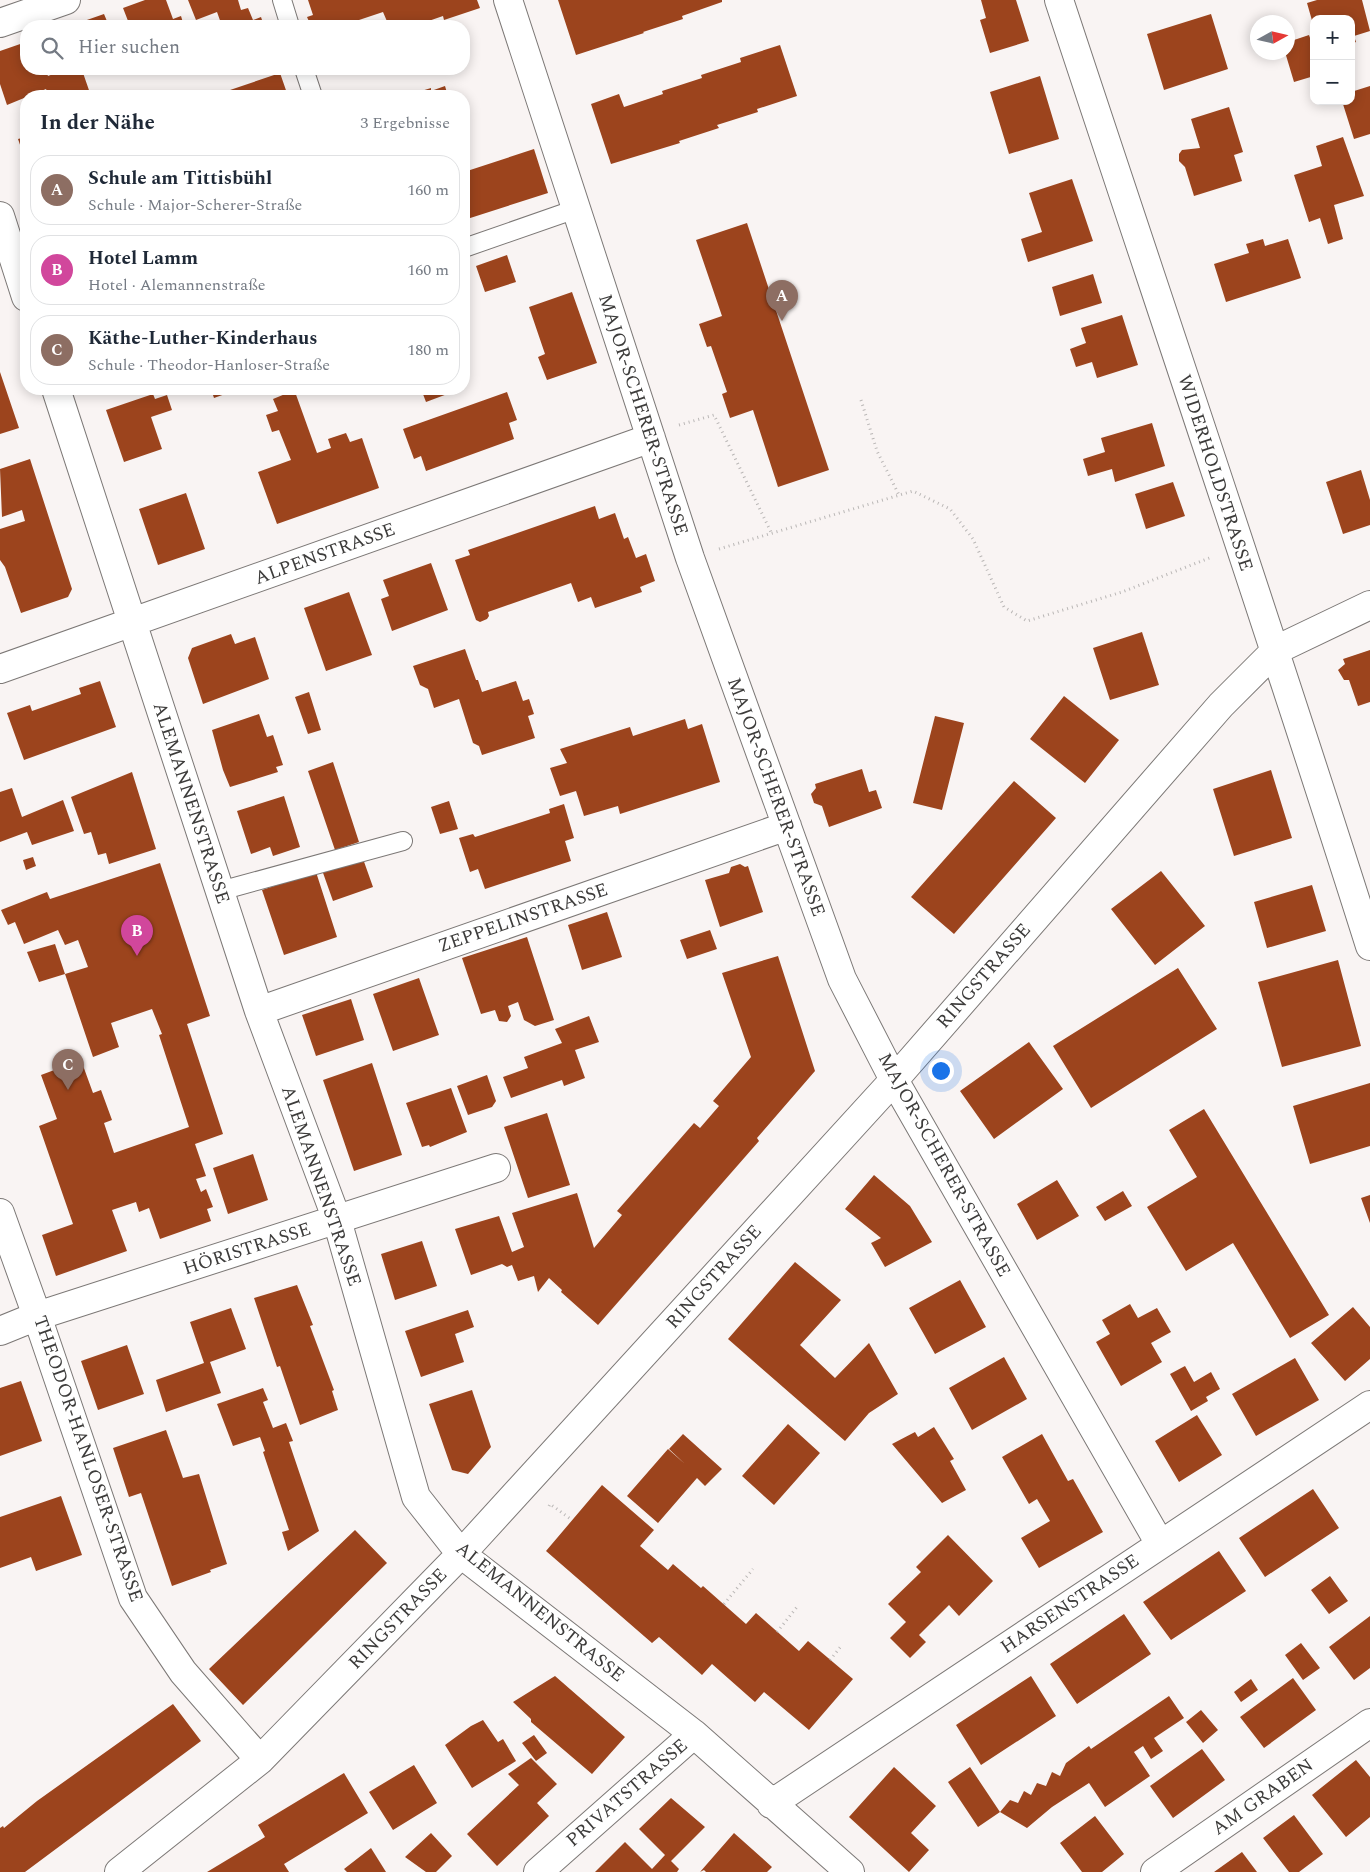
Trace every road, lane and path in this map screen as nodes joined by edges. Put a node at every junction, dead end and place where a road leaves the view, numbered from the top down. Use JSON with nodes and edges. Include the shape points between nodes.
{"nodes":[{"id":1,"x":66,"y":0,"type":"edge"},
{"id":2,"x":282,"y":0,"type":"edge"},
{"id":3,"x":508,"y":0,"type":"edge"},
{"id":4,"x":1059,"y":0,"type":"edge"},
{"id":5,"x":288,"y":20,"type":"edge"},
{"id":6,"x":0,"y":24,"type":"edge"},
{"id":7,"x":306,"y":75,"type":"edge"},
{"id":8,"x":311,"y":90,"type":"edge"},
{"id":9,"x":576,"y":209,"type":"junction"},
{"id":10,"x":0,"y":216,"type":"edge"},
{"id":11,"x":470,"y":246,"type":"edge"},
{"id":12,"x":20,"y":278,"type":"edge"},
{"id":13,"x":58,"y":395,"type":"edge"},
{"id":14,"x":861,"y":400,"type":"dead end"},
{"id":15,"x":650,"y":435,"type":"junction"},
{"id":16,"x":899,"y":495,"type":"junction"},
{"id":17,"x":771,"y":532,"type":"junction"},
{"id":18,"x":1239,"y":547,"type":"junction"},
{"id":19,"x":690,"y":558,"type":"junction"},
{"id":20,"x":1370,"y":605,"type":"edge"},
{"id":21,"x":132,"y":623,"type":"junction"},
{"id":22,"x":1276,"y":650,"type":"junction"},
{"id":23,"x":0,"y":669,"type":"edge"},
{"id":24,"x":787,"y":826,"type":"junction"},
{"id":25,"x":403,"y":841,"type":"dead end"},
{"id":26,"x":220,"y":892,"type":"junction"},
{"id":27,"x":1370,"y":946,"type":"edge"},
{"id":28,"x":259,"y":1011,"type":"junction"},
{"id":29,"x":894,"y":1080,"type":"junction"},
{"id":30,"x":496,"y":1168,"type":"dead end"},
{"id":31,"x":0,"y":1213,"type":"edge"},
{"id":32,"x":337,"y":1220,"type":"junction"},
{"id":33,"x":38,"y":1316,"type":"junction"},
{"id":34,"x":0,"y":1331,"type":"edge"},
{"id":35,"x":1370,"y":1404,"type":"edge"},
{"id":36,"x":1160,"y":1544,"type":"junction"},
{"id":37,"x":461,"y":1554,"type":"junction"},
{"id":38,"x":753,"y":1569,"type":"dead end"},
{"id":39,"x":724,"y":1604,"type":"dead end"},
{"id":40,"x":797,"y":1607,"type":"dead end"},
{"id":41,"x":777,"y":1632,"type":"dead end"},
{"id":42,"x":842,"y":1645,"type":"dead end"},
{"id":43,"x":830,"y":1660,"type":"dead end"},
{"id":44,"x":1370,"y":1723,"type":"edge"},
{"id":45,"x":694,"y":1734,"type":"junction"},
{"id":46,"x":260,"y":1760,"type":"junction"},
{"id":47,"x":770,"y":1804,"type":"junction"},
{"id":48,"x":119,"y":1872,"type":"edge"},
{"id":49,"x":538,"y":1872,"type":"edge"},
{"id":50,"x":850,"y":1872,"type":"edge"},
{"id":51,"x":1155,"y":1872,"type":"edge"}],
"edges":[{"from":1,"to":6,"type":"street"},
{"from":2,"to":5,"type":"lane"},
{"from":3,"to":9,"type":"street","name":"MAJOR-SCHERER-STRASSE"},
{"from":4,"to":18,"type":"street","name":"WIDERHOLDSTRASSE"},
{"from":7,"to":8,"type":"lane"},
{"from":9,"to":11,"type":"lane"},
{"from":9,"to":15,"type":"street","name":"MAJOR-SCHERER-STRASSE"},
{"from":10,"to":12,"type":"street"},
{"from":13,"to":21,"type":"street","name":"ALEMANNENSTRASSE"},
{"from":14,"to":16,"type":"path","via":[[877,450]]},
{"from":15,"to":17,"type":"path","via":[[714,415]]},
{"from":15,"to":19,"type":"street","name":"MAJOR-SCHERER-STRASSE"},
{"from":15,"to":21,"type":"street","name":"ALPENSTRASSE"},
{"from":16,"to":17,"type":"path"},
{"from":16,"to":18,"type":"path","via":[[913,491],[950,509],[974,539],[1004,607],[1026,621],[1122,592]]},
{"from":17,"to":19,"type":"path"},
{"from":18,"to":22,"type":"street","name":"WIDERHOLDSTRASSE"},
{"from":19,"to":24,"type":"street","name":"MAJOR-SCHERER-STRASSE"},
{"from":20,"to":22,"type":"street","name":"RINGSTRASSE"},
{"from":21,"to":23,"type":"street","name":"ALPENSTRASSE"},
{"from":21,"to":26,"type":"street","name":"ALEMANNENSTRASSE"},
{"from":22,"to":27,"type":"street","name":"WIDERHOLDSTRASSE"},
{"from":22,"to":29,"type":"street","name":"RINGSTRASSE","via":[[1221,705]]},
{"from":24,"to":28,"type":"street","name":"ZEPPELINSTRASSE"},
{"from":24,"to":29,"type":"street","name":"MAJOR-SCHERER-STRASSE","via":[[842,979]]},
{"from":25,"to":26,"type":"lane"},
{"from":26,"to":28,"type":"street","name":"ALEMANNENSTRASSE"},
{"from":28,"to":32,"type":"street","name":"ALEMANNENSTRASSE"},
{"from":29,"to":36,"type":"street","name":"MAJOR-SCHERER-STRASSE"},
{"from":29,"to":37,"type":"street","name":"RINGSTRASSE"},
{"from":30,"to":32,"type":"street","name":"HÖRISTRASSE"},
{"from":31,"to":33,"type":"street","name":"THEODOR-HANLOSER-STRASSE"},
{"from":32,"to":33,"type":"street","name":"HÖRISTRASSE"},
{"from":32,"to":37,"type":"street","name":"ALEMANNENSTRASSE","via":[[416,1497]]},
{"from":33,"to":34,"type":"street","name":"HÖRISTRASSE"},
{"from":33,"to":46,"type":"street","name":"THEODOR-HANLOSER-STRASSE","via":[[133,1598],[183,1672]]},
{"from":35,"to":36,"type":"street","name":"HARSENSTRASSE"},
{"from":36,"to":47,"type":"street","name":"HARSENSTRASSE"},
{"from":37,"to":45,"type":"street","name":"ALEMANNENSTRASSE"},
{"from":37,"to":46,"type":"street","name":"RINGSTRASSE"},
{"from":38,"to":39,"type":"path"},
{"from":40,"to":41,"type":"path"},
{"from":42,"to":43,"type":"path"},
{"from":44,"to":51,"type":"street","name":"AM GRABEN"},
{"from":45,"to":47,"type":"street","name":"ALEMANNENSTRASSE"},
{"from":45,"to":49,"type":"street","name":"PRIVATSTRASSE"},
{"from":46,"to":48,"type":"street","name":"RINGSTRASSE"},
{"from":47,"to":50,"type":"street","name":"ALEMANNENSTRASSE"}]}
